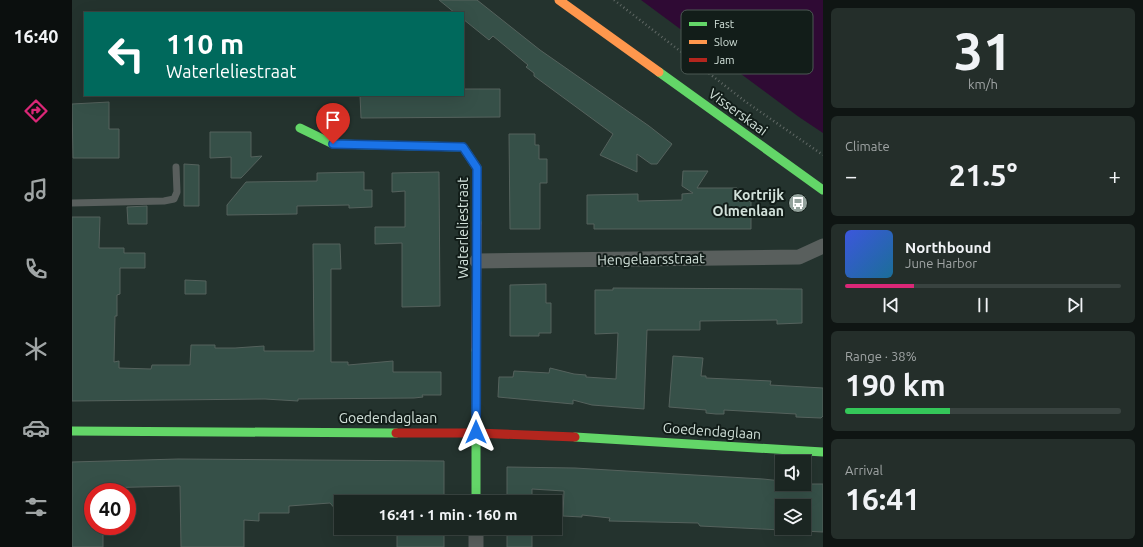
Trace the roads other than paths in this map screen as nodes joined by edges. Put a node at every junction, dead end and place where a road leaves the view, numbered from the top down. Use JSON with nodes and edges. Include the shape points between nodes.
{"nodes":[{"id":1,"x":559,"y":0,"type":"edge"},
{"id":2,"x":300,"y":128,"type":"dead end"},
{"id":3,"x":176,"y":167,"type":"dead end"},
{"id":4,"x":823,"y":190,"type":"edge"},
{"id":5,"x":72,"y":203,"type":"edge"},
{"id":6,"x":823,"y":246,"type":"edge"},
{"id":7,"x":478,"y":261,"type":"junction"},
{"id":8,"x":72,"y":431,"type":"edge"},
{"id":9,"x":476,"y":432,"type":"junction"},
{"id":10,"x":823,"y":452,"type":"edge"},
{"id":11,"x":476,"y":495,"type":"edge"},
{"id":12,"x":476,"y":535,"type":"edge"},
{"id":13,"x":476,"y":547,"type":"edge"}],
"edges":[{"from":1,"to":4,"type":"street","name":"Visserskaai"},
{"from":2,"to":7,"type":"street","name":"Waterleliestraat","via":[[333,144],[463,147],[477,168]]},
{"from":3,"to":5,"type":"lane","via":[[177,192],[174,199],[164,202]]},
{"from":6,"to":7,"type":"street","name":"Hengelaarsstraat","via":[[799,257]]},
{"from":7,"to":9,"type":"street","name":"Waterleliestraat"},
{"from":8,"to":9,"type":"street","name":"Goedendaglaan"},
{"from":9,"to":10,"type":"street","name":"Goedendaglaan"},
{"from":9,"to":11,"type":"street","name":"Waterleliestraat"},
{"from":12,"to":13,"type":"street"}]}
